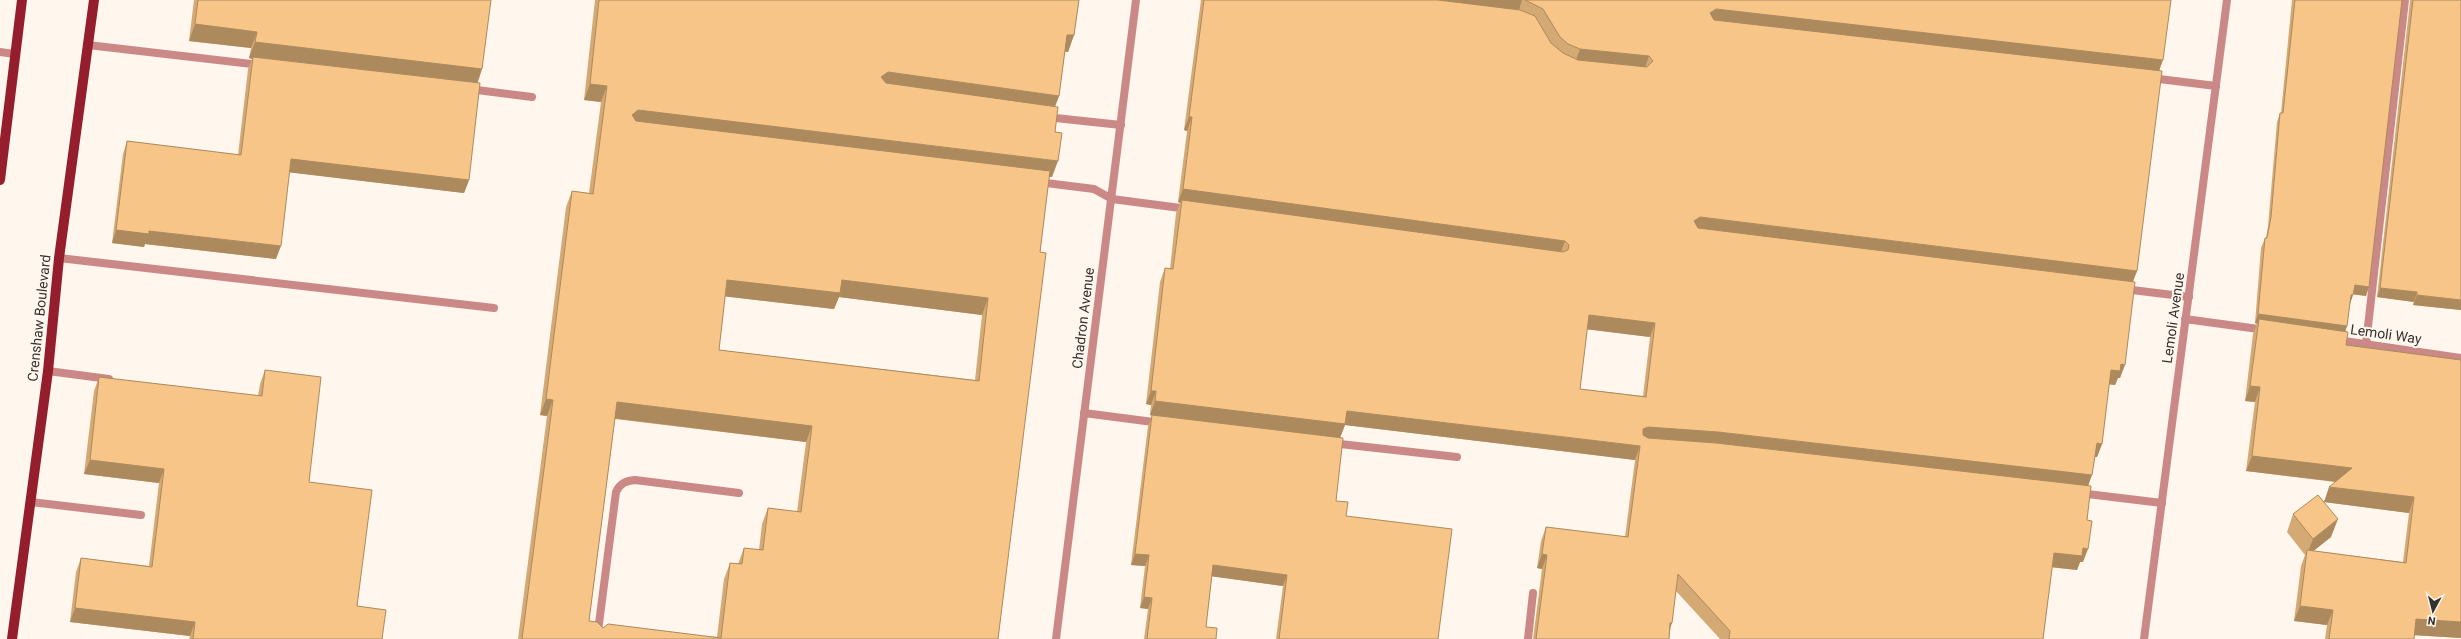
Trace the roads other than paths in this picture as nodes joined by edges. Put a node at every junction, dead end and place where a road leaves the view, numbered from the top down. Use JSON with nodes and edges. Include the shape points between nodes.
{"nodes":[{"id":1,"x":22,"y":0,"type":"edge"},
{"id":2,"x":94,"y":0,"type":"edge"},
{"id":3,"x":1136,"y":0,"type":"edge"},
{"id":4,"x":2227,"y":0,"type":"edge"},
{"id":5,"x":2405,"y":0,"type":"edge"},
{"id":6,"x":88,"y":45,"type":"junction"},
{"id":7,"x":0,"y":52,"type":"edge"},
{"id":8,"x":14,"y":54,"type":"junction"},
{"id":9,"x":269,"y":66,"type":"edge"},
{"id":10,"x":2143,"y":77,"type":"edge"},
{"id":11,"x":2216,"y":86,"type":"junction"},
{"id":12,"x":463,"y":88,"type":"edge"},
{"id":13,"x":532,"y":97,"type":"dead end"},
{"id":14,"x":1039,"y":116,"type":"edge"},
{"id":15,"x":1121,"y":125,"type":"junction"},
{"id":16,"x":2,"y":141,"type":"edge"},
{"id":17,"x":0,"y":180,"type":"edge"},
{"id":18,"x":1027,"y":180,"type":"edge"},
{"id":19,"x":1112,"y":198,"type":"junction"},
{"id":20,"x":1198,"y":210,"type":"edge"},
{"id":21,"x":59,"y":258,"type":"junction"},
{"id":22,"x":2118,"y":288,"type":"edge"},
{"id":23,"x":2189,"y":297,"type":"junction"},
{"id":24,"x":494,"y":308,"type":"dead end"},
{"id":25,"x":2185,"y":319,"type":"junction"},
{"id":26,"x":2274,"y":332,"type":"edge"},
{"id":27,"x":2328,"y":339,"type":"edge"},
{"id":28,"x":2366,"y":344,"type":"junction"},
{"id":29,"x":2461,"y":358,"type":"edge"},
{"id":30,"x":48,"y":371,"type":"junction"},
{"id":31,"x":119,"y":380,"type":"edge"},
{"id":32,"x":1084,"y":413,"type":"junction"},
{"id":33,"x":1168,"y":424,"type":"edge"},
{"id":34,"x":1326,"y":442,"type":"edge"},
{"id":35,"x":1457,"y":456,"type":"dead end"},
{"id":36,"x":2068,"y":492,"type":"edge"},
{"id":37,"x":739,"y":493,"type":"dead end"},
{"id":38,"x":31,"y":502,"type":"junction"},
{"id":39,"x":2162,"y":503,"type":"junction"},
{"id":40,"x":141,"y":515,"type":"dead end"},
{"id":41,"x":1533,"y":594,"type":"dead end"},
{"id":42,"x":12,"y":639,"type":"edge"},
{"id":43,"x":597,"y":639,"type":"edge"},
{"id":44,"x":1056,"y":639,"type":"edge"},
{"id":45,"x":1528,"y":639,"type":"edge"},
{"id":46,"x":2144,"y":639,"type":"edge"}],
"edges":[{"from":1,"to":8,"type":"main road"},
{"from":2,"to":6,"type":"main road","name":"Crenshaw Boulevard"},
{"from":3,"to":15,"type":"street","name":"Chadron Avenue"},
{"from":4,"to":11,"type":"street","name":"Lemoli Avenue"},
{"from":5,"to":28,"type":"street"},
{"from":6,"to":9,"type":"street"},
{"from":6,"to":21,"type":"main road","name":"Crenshaw Boulevard"},
{"from":7,"to":8,"type":"street"},
{"from":8,"to":16,"type":"main road"},
{"from":10,"to":11,"type":"street"},
{"from":11,"to":23,"type":"street","name":"Lemoli Avenue"},
{"from":12,"to":13,"type":"street"},
{"from":14,"to":15,"type":"street"},
{"from":15,"to":19,"type":"street","name":"Chadron Avenue"},
{"from":16,"to":17,"type":"main road"},
{"from":18,"to":19,"type":"street","via":[[1094,189]]},
{"from":19,"to":20,"type":"street"},
{"from":19,"to":32,"type":"street","name":"Chadron Avenue"},
{"from":21,"to":24,"type":"street"},
{"from":21,"to":30,"type":"main road","name":"Crenshaw Boulevard"},
{"from":22,"to":23,"type":"street"},
{"from":23,"to":25,"type":"street","name":"Lemoli Avenue"},
{"from":25,"to":26,"type":"street"},
{"from":25,"to":39,"type":"street","name":"Lemoli Avenue"},
{"from":27,"to":28,"type":"street","name":"Lemoli Way"},
{"from":28,"to":29,"type":"street","name":"Lemoli Way"},
{"from":30,"to":31,"type":"street"},
{"from":30,"to":38,"type":"main road","name":"Crenshaw Boulevard"},
{"from":32,"to":33,"type":"street"},
{"from":32,"to":44,"type":"street","name":"Chadron Avenue"},
{"from":34,"to":35,"type":"street"},
{"from":36,"to":39,"type":"street"},
{"from":37,"to":43,"type":"street","via":[[635,480],[619,487],[616,492]]},
{"from":38,"to":40,"type":"street"},
{"from":38,"to":42,"type":"main road","name":"Crenshaw Boulevard"},
{"from":39,"to":46,"type":"street","name":"Lemoli Avenue"},
{"from":41,"to":45,"type":"street"}]}
